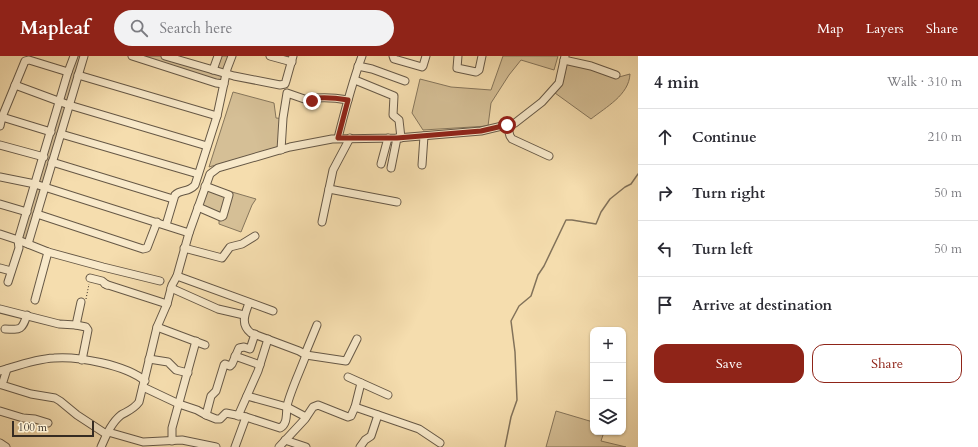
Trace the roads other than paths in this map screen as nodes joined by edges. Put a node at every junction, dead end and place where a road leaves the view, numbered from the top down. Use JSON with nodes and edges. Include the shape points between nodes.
{"nodes":[{"id":1,"x":18,"y":56,"type":"edge"},
{"id":2,"x":74,"y":56,"type":"edge"},
{"id":3,"x":84,"y":56,"type":"edge"},
{"id":4,"x":132,"y":56,"type":"edge"},
{"id":5,"x":165,"y":56,"type":"edge"},
{"id":6,"x":218,"y":56,"type":"edge"},
{"id":7,"x":232,"y":56,"type":"edge"},
{"id":8,"x":270,"y":56,"type":"edge"},
{"id":9,"x":362,"y":56,"type":"edge"},
{"id":10,"x":393,"y":56,"type":"edge"},
{"id":11,"x":426,"y":56,"type":"edge"},
{"id":12,"x":458,"y":56,"type":"edge"},
{"id":13,"x":482,"y":56,"type":"edge"},
{"id":14,"x":565,"y":58,"type":"edge"},
{"id":15,"x":292,"y":59,"type":"edge"},
{"id":16,"x":156,"y":60,"type":"edge"},
{"id":17,"x":25,"y":61,"type":"junction"},
{"id":18,"x":358,"y":66,"type":"junction"},
{"id":19,"x":213,"y":70,"type":"junction"},
{"id":20,"x":68,"y":72,"type":"junction"},
{"id":21,"x":227,"y":73,"type":"junction"},
{"id":22,"x":78,"y":75,"type":"junction"},
{"id":23,"x":616,"y":75,"type":"dead end"},
{"id":24,"x":355,"y":80,"type":"junction"},
{"id":25,"x":405,"y":81,"type":"dead end"},
{"id":26,"x":224,"y":84,"type":"junction"},
{"id":27,"x":15,"y":85,"type":"junction"},
{"id":28,"x":348,"y":100,"type":"junction"},
{"id":29,"x":61,"y":101,"type":"junction"},
{"id":30,"x":70,"y":105,"type":"junction"},
{"id":31,"x":217,"y":116,"type":"junction"},
{"id":32,"x":2,"y":117,"type":"junction"},
{"id":33,"x":507,"y":125,"type":"junction"},
{"id":34,"x":0,"y":126,"type":"edge"},
{"id":35,"x":51,"y":132,"type":"junction"},
{"id":36,"x":61,"y":134,"type":"junction"},
{"id":37,"x":424,"y":136,"type":"junction"},
{"id":38,"x":338,"y":138,"type":"junction"},
{"id":39,"x":350,"y":138,"type":"junction"},
{"id":40,"x":388,"y":138,"type":"junction"},
{"id":41,"x":399,"y":138,"type":"junction"},
{"id":42,"x":0,"y":145,"type":"edge"},
{"id":43,"x":207,"y":146,"type":"junction"},
{"id":44,"x":281,"y":150,"type":"junction"},
{"id":45,"x":549,"y":156,"type":"dead end"},
{"id":46,"x":44,"y":157,"type":"junction"},
{"id":47,"x":52,"y":162,"type":"junction"},
{"id":48,"x":381,"y":164,"type":"dead end"},
{"id":49,"x":422,"y":164,"type":"dead end"},
{"id":50,"x":391,"y":168,"type":"dead end"},
{"id":51,"x":198,"y":174,"type":"junction"},
{"id":52,"x":0,"y":177,"type":"edge"},
{"id":53,"x":35,"y":184,"type":"junction"},
{"id":54,"x":205,"y":186,"type":"junction"},
{"id":55,"x":45,"y":188,"type":"junction"},
{"id":56,"x":329,"y":189,"type":"junction"},
{"id":57,"x":173,"y":199,"type":"junction"},
{"id":58,"x":397,"y":202,"type":"dead end"},
{"id":59,"x":0,"y":204,"type":"edge"},
{"id":60,"x":198,"y":207,"type":"junction"},
{"id":61,"x":27,"y":212,"type":"junction"},
{"id":62,"x":37,"y":214,"type":"junction"},
{"id":63,"x":157,"y":222,"type":"junction"},
{"id":64,"x":322,"y":222,"type":"dead end"},
{"id":65,"x":166,"y":225,"type":"junction"},
{"id":66,"x":189,"y":233,"type":"junction"},
{"id":67,"x":0,"y":234,"type":"edge"},
{"id":68,"x":256,"y":236,"type":"dead end"},
{"id":69,"x":18,"y":240,"type":"junction"},
{"id":70,"x":28,"y":244,"type":"junction"},
{"id":71,"x":19,"y":248,"type":"junction"},
{"id":72,"x":184,"y":248,"type":"junction"},
{"id":73,"x":48,"y":252,"type":"junction"},
{"id":74,"x":0,"y":268,"type":"edge"},
{"id":75,"x":11,"y":272,"type":"junction"},
{"id":76,"x":177,"y":276,"type":"junction"},
{"id":77,"x":90,"y":278,"type":"road end"},
{"id":78,"x":160,"y":281,"type":"dead end"},
{"id":79,"x":8,"y":282,"type":"dead end"},
{"id":80,"x":171,"y":288,"type":"junction"},
{"id":81,"x":35,"y":300,"type":"dead end"},
{"id":82,"x":81,"y":302,"type":"road end"},
{"id":83,"x":249,"y":302,"type":"junction"},
{"id":84,"x":167,"y":304,"type":"junction"},
{"id":85,"x":0,"y":309,"type":"edge"},
{"id":86,"x":273,"y":311,"type":"dead end"},
{"id":87,"x":27,"y":315,"type":"junction"},
{"id":88,"x":244,"y":316,"type":"junction"},
{"id":89,"x":76,"y":325,"type":"junction"},
{"id":90,"x":317,"y":325,"type":"dead end"},
{"id":91,"x":157,"y":327,"type":"junction"},
{"id":92,"x":5,"y":329,"type":"dead end"},
{"id":93,"x":255,"y":334,"type":"junction"},
{"id":94,"x":268,"y":339,"type":"junction"},
{"id":95,"x":357,"y":339,"type":"dead end"},
{"id":96,"x":196,"y":341,"type":"junction"},
{"id":97,"x":205,"y":345,"type":"dead end"},
{"id":98,"x":305,"y":355,"type":"junction"},
{"id":99,"x":235,"y":356,"type":"junction"},
{"id":100,"x":82,"y":360,"type":"junction"},
{"id":101,"x":149,"y":360,"type":"junction"},
{"id":102,"x":260,"y":365,"type":"junction"},
{"id":103,"x":3,"y":370,"type":"edge"},
{"id":104,"x":188,"y":373,"type":"junction"},
{"id":105,"x":348,"y":378,"type":"dead end"},
{"id":106,"x":361,"y":383,"type":"junction"},
{"id":107,"x":144,"y":384,"type":"junction"},
{"id":108,"x":1,"y":388,"type":"edge"},
{"id":109,"x":388,"y":395,"type":"dead end"},
{"id":110,"x":247,"y":396,"type":"junction"},
{"id":111,"x":179,"y":404,"type":"junction"},
{"id":112,"x":287,"y":407,"type":"junction"},
{"id":113,"x":355,"y":407,"type":"junction"},
{"id":114,"x":0,"y":411,"type":"edge"},
{"id":115,"x":206,"y":415,"type":"junction"},
{"id":116,"x":378,"y":415,"type":"junction"},
{"id":117,"x":242,"y":416,"type":"junction"},
{"id":118,"x":306,"y":417,"type":"junction"},
{"id":119,"x":48,"y":423,"type":"dead end"},
{"id":120,"x":107,"y":433,"type":"junction"},
{"id":121,"x":285,"y":440,"type":"junction"},
{"id":122,"x":172,"y":441,"type":"junction"},
{"id":123,"x":440,"y":442,"type":"dead end"},
{"id":124,"x":0,"y":443,"type":"edge"},
{"id":125,"x":6,"y":447,"type":"edge"},
{"id":126,"x":101,"y":447,"type":"edge"},
{"id":127,"x":216,"y":447,"type":"edge"},
{"id":128,"x":235,"y":447,"type":"edge"},
{"id":129,"x":279,"y":447,"type":"edge"},
{"id":130,"x":306,"y":447,"type":"edge"},
{"id":131,"x":360,"y":447,"type":"edge"}],
"edges":[{"from":1,"to":17,"type":"street"},
{"from":2,"to":20,"type":"street"},
{"from":3,"to":22,"type":"street"},
{"from":4,"to":16,"type":"street"},
{"from":5,"to":19,"type":"street"},
{"from":6,"to":19,"type":"street"},
{"from":7,"to":21,"type":"street"},
{"from":8,"to":15,"type":"street"},
{"from":9,"to":18,"type":"street"},
{"from":10,"to":11,"type":"street","via":[[394,59],[422,67]]},
{"from":12,"to":13,"type":"street","via":[[457,68],[476,72],[480,70]]},
{"from":14,"to":23,"type":"street"},
{"from":14,"to":33,"type":"street","via":[[559,83],[542,102],[515,123]]},
{"from":15,"to":21,"type":"street","via":[[285,84],[282,85]]},
{"from":16,"to":26,"type":"street"},
{"from":17,"to":20,"type":"street"},
{"from":17,"to":27,"type":"street"},
{"from":18,"to":24,"type":"street"},
{"from":18,"to":25,"type":"street","via":[[372,68]]},
{"from":19,"to":21,"type":"street"},
{"from":20,"to":29,"type":"street"},
{"from":21,"to":26,"type":"street"},
{"from":22,"to":30,"type":"street"},
{"from":22,"to":31,"type":"street"},
{"from":24,"to":28,"type":"street"},
{"from":24,"to":41,"type":"street","via":[[394,96],[393,115],[399,120]]},
{"from":26,"to":31,"type":"street"},
{"from":27,"to":29,"type":"street"},
{"from":27,"to":32,"type":"street"},
{"from":28,"to":38,"type":"street"},
{"from":28,"to":44,"type":"street","via":[[329,96],[310,101],[287,93]]},
{"from":29,"to":30,"type":"street"},
{"from":29,"to":35,"type":"street"},
{"from":30,"to":36,"type":"street"},
{"from":30,"to":43,"type":"street"},
{"from":31,"to":43,"type":"street"},
{"from":32,"to":34,"type":"street"},
{"from":32,"to":35,"type":"street"},
{"from":33,"to":37,"type":"street","via":[[481,131]]},
{"from":33,"to":45,"type":"street","via":[[512,139]]},
{"from":35,"to":46,"type":"street"},
{"from":36,"to":47,"type":"street"},
{"from":36,"to":51,"type":"street"},
{"from":37,"to":41,"type":"street"},
{"from":37,"to":49,"type":"street"},
{"from":38,"to":39,"type":"street"},
{"from":38,"to":44,"type":"street"},
{"from":39,"to":40,"type":"street"},
{"from":39,"to":56,"type":"street","via":[[333,170]]},
{"from":40,"to":41,"type":"street"},
{"from":40,"to":48,"type":"street"},
{"from":41,"to":50,"type":"street"},
{"from":42,"to":46,"type":"street"},
{"from":43,"to":51,"type":"street"},
{"from":44,"to":54,"type":"street","via":[[218,168],[210,174]]},
{"from":46,"to":53,"type":"street"},
{"from":47,"to":55,"type":"street"},
{"from":47,"to":57,"type":"street"},
{"from":51,"to":57,"type":"street","via":[[192,189],[177,193]]},
{"from":52,"to":53,"type":"street"},
{"from":53,"to":55,"type":"street"},
{"from":53,"to":61,"type":"street"},
{"from":54,"to":60,"type":"street"},
{"from":54,"to":60,"type":"street","via":[[229,195],[223,216]]},
{"from":55,"to":62,"type":"street"},
{"from":55,"to":63,"type":"street"},
{"from":56,"to":58,"type":"street"},
{"from":56,"to":64,"type":"street"},
{"from":57,"to":65,"type":"street"},
{"from":59,"to":61,"type":"street"},
{"from":60,"to":66,"type":"street"},
{"from":61,"to":69,"type":"street"},
{"from":62,"to":63,"type":"street","via":[[143,249],[147,248]]},
{"from":62,"to":70,"type":"street"},
{"from":63,"to":65,"type":"street"},
{"from":65,"to":66,"type":"street"},
{"from":66,"to":72,"type":"street"},
{"from":67,"to":69,"type":"street"},
{"from":68,"to":72,"type":"street","via":[[230,248],[222,258]]},
{"from":69,"to":70,"type":"street"},
{"from":69,"to":71,"type":"street"},
{"from":70,"to":71,"type":"street"},
{"from":70,"to":73,"type":"street"},
{"from":71,"to":75,"type":"street"},
{"from":72,"to":76,"type":"street"},
{"from":73,"to":78,"type":"street"},
{"from":73,"to":81,"type":"street"},
{"from":74,"to":75,"type":"street"},
{"from":75,"to":79,"type":"street"},
{"from":76,"to":80,"type":"street"},
{"from":76,"to":83,"type":"street"},
{"from":77,"to":84,"type":"street"},
{"from":80,"to":84,"type":"street"},
{"from":80,"to":88,"type":"street","via":[[218,309]]},
{"from":82,"to":89,"type":"street"},
{"from":83,"to":86,"type":"street"},
{"from":83,"to":88,"type":"street"},
{"from":84,"to":91,"type":"street"},
{"from":85,"to":87,"type":"street"},
{"from":87,"to":89,"type":"street","via":[[59,324]]},
{"from":87,"to":92,"type":"street","via":[[21,329]]},
{"from":88,"to":93,"type":"street","via":[[245,327]]},
{"from":89,"to":100,"type":"street","via":[[88,330]]},
{"from":90,"to":98,"type":"street"},
{"from":91,"to":96,"type":"street"},
{"from":91,"to":101,"type":"street"},
{"from":93,"to":94,"type":"street"},
{"from":93,"to":99,"type":"street","via":[[250,349],[239,348]]},
{"from":94,"to":98,"type":"street"},
{"from":94,"to":102,"type":"street"},
{"from":95,"to":98,"type":"street","via":[[346,361]]},
{"from":96,"to":97,"type":"street"},
{"from":96,"to":104,"type":"street"},
{"from":98,"to":112,"type":"street"},
{"from":99,"to":102,"type":"street"},
{"from":99,"to":115,"type":"street","via":[[230,366],[224,364]]},
{"from":100,"to":103,"type":"street","via":[[54,358]]},
{"from":100,"to":107,"type":"street","via":[[134,373]]},
{"from":101,"to":104,"type":"street","via":[[168,362],[176,370]]},
{"from":101,"to":107,"type":"street"},
{"from":102,"to":110,"type":"street"},
{"from":103,"to":108,"type":"street"},
{"from":104,"to":111,"type":"street"},
{"from":105,"to":106,"type":"street"},
{"from":106,"to":109,"type":"street"},
{"from":106,"to":113,"type":"street"},
{"from":107,"to":111,"type":"street"},
{"from":107,"to":120,"type":"street","via":[[139,402],[117,419]]},
{"from":108,"to":120,"type":"street","via":[[55,398]]},
{"from":110,"to":112,"type":"street"},
{"from":110,"to":117,"type":"street"},
{"from":111,"to":115,"type":"street"},
{"from":111,"to":122,"type":"street","via":[[172,428]]},
{"from":112,"to":117,"type":"street","via":[[285,423],[280,428]]},
{"from":112,"to":118,"type":"street"},
{"from":113,"to":116,"type":"street"},
{"from":113,"to":118,"type":"street","via":[[348,417],[318,405],[313,407]]},
{"from":114,"to":119,"type":"street"},
{"from":115,"to":117,"type":"street","via":[[218,420],[224,413]]},
{"from":116,"to":123,"type":"street","via":[[419,429]]},
{"from":116,"to":131,"type":"street","via":[[371,436]]},
{"from":117,"to":128,"type":"street"},
{"from":118,"to":121,"type":"street"},
{"from":120,"to":122,"type":"street","via":[[142,442]]},
{"from":120,"to":126,"type":"street"},
{"from":121,"to":129,"type":"street"},
{"from":121,"to":130,"type":"street"},
{"from":122,"to":127,"type":"street","via":[[182,440]]},
{"from":124,"to":125,"type":"street"}]}
